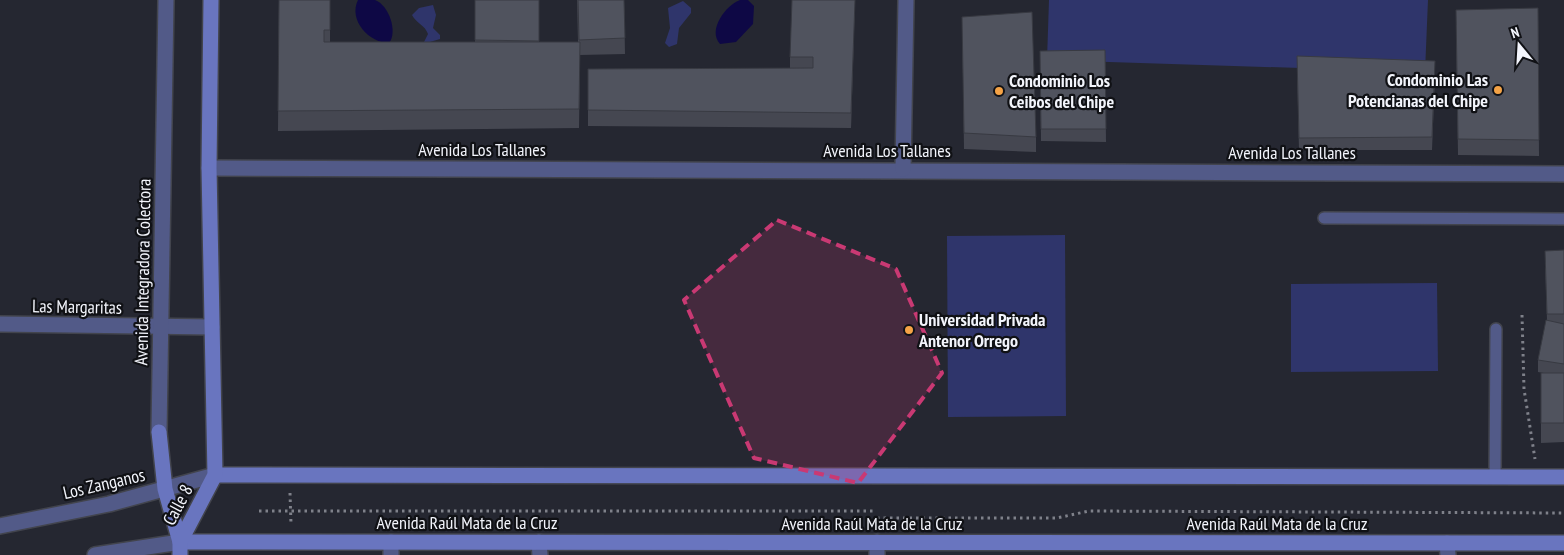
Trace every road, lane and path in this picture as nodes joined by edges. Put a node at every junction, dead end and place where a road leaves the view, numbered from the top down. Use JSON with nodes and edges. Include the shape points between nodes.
{"nodes":[{"id":1,"x":166,"y":0,"type":"edge"},
{"id":2,"x":211,"y":0,"type":"edge"},
{"id":3,"x":906,"y":0,"type":"edge"},
{"id":4,"x":209,"y":168,"type":"junction"},
{"id":5,"x":904,"y":170,"type":"junction"},
{"id":6,"x":1564,"y":174,"type":"edge"},
{"id":7,"x":1324,"y":218,"type":"dead end"},
{"id":8,"x":1564,"y":220,"type":"edge"},
{"id":9,"x":1522,"y":315,"type":"dead end"},
{"id":10,"x":0,"y":324,"type":"edge"},
{"id":11,"x":160,"y":327,"type":"junction"},
{"id":12,"x":212,"y":327,"type":"junction"},
{"id":13,"x":1496,"y":329,"type":"dead end"},
{"id":14,"x":159,"y":432,"type":"joint"},
{"id":15,"x":216,"y":475,"type":"junction"},
{"id":16,"x":289,"y":475,"type":"junction"},
{"id":17,"x":1495,"y":477,"type":"junction"},
{"id":18,"x":1535,"y":477,"type":"junction"},
{"id":19,"x":1564,"y":477,"type":"edge"},
{"id":20,"x":165,"y":489,"type":"junction"},
{"id":21,"x":259,"y":511,"type":"dead end"},
{"id":22,"x":876,"y":511,"type":"dead end"},
{"id":23,"x":290,"y":512,"type":"junction"},
{"id":24,"x":1564,"y":513,"type":"edge"},
{"id":25,"x":877,"y":518,"type":"dead end"},
{"id":26,"x":0,"y":526,"type":"edge"},
{"id":27,"x":290,"y":542,"type":"junction"},
{"id":28,"x":1564,"y":543,"type":"edge"},
{"id":29,"x":180,"y":548,"type":"edge"},
{"id":30,"x":391,"y":548,"type":"edge"},
{"id":31,"x":539,"y":549,"type":"edge"},
{"id":32,"x":877,"y":549,"type":"edge"},
{"id":33,"x":1448,"y":549,"type":"edge"},
{"id":34,"x":95,"y":555,"type":"edge"}],
"edges":[{"from":1,"to":11,"type":"street","name":"Avenida Integradora Colectora"},
{"from":2,"to":4,"type":"main road"},
{"from":3,"to":5,"type":"street"},
{"from":4,"to":5,"type":"street","name":"Avenida Los Tallanes"},
{"from":4,"to":12,"type":"main road"},
{"from":5,"to":6,"type":"street","name":"Avenida Los Tallanes"},
{"from":7,"to":8,"type":"lane"},
{"from":9,"to":18,"type":"path","via":[[1524,389],[1535,450]]},
{"from":10,"to":11,"type":"street","name":"Las Margaritas"},
{"from":11,"to":12,"type":"street","name":"Las Margaritas"},
{"from":11,"to":14,"type":"street","name":"Avenida Integradora Colectora"},
{"from":12,"to":15,"type":"main road"},
{"from":13,"to":17,"type":"lane"},
{"from":14,"to":20,"type":"main road","name":"Avenida Integradora Colectora"},
{"from":15,"to":16,"type":"main road"},
{"from":15,"to":20,"type":"street","name":"Los Zanganos"},
{"from":15,"to":29,"type":"main road","name":"Calle 8"},
{"from":16,"to":17,"type":"main road"},
{"from":16,"to":23,"type":"path"},
{"from":17,"to":18,"type":"main road"},
{"from":18,"to":19,"type":"main road"},
{"from":20,"to":26,"type":"street","name":"Los Zanganos"},
{"from":20,"to":29,"type":"main road","name":"Avenida Integradora Colectora"},
{"from":21,"to":23,"type":"path"},
{"from":22,"to":23,"type":"path"},
{"from":23,"to":27,"type":"path"},
{"from":24,"to":25,"type":"path","via":[[1089,511],[1057,518]]},
{"from":27,"to":29,"type":"main road","name":"Avenida Raúl Mata de la Cruz"},
{"from":27,"to":30,"type":"main road","name":"Avenida Raúl Mata de la Cruz"},
{"from":28,"to":33,"type":"main road","name":"Avenida Raúl Mata de la Cruz"},
{"from":29,"to":34,"type":"street"},
{"from":30,"to":31,"type":"main road","name":"Avenida Raúl Mata de la Cruz"},
{"from":31,"to":32,"type":"main road","name":"Avenida Raúl Mata de la Cruz"},
{"from":32,"to":33,"type":"main road","name":"Avenida Raúl Mata de la Cruz"}]}
